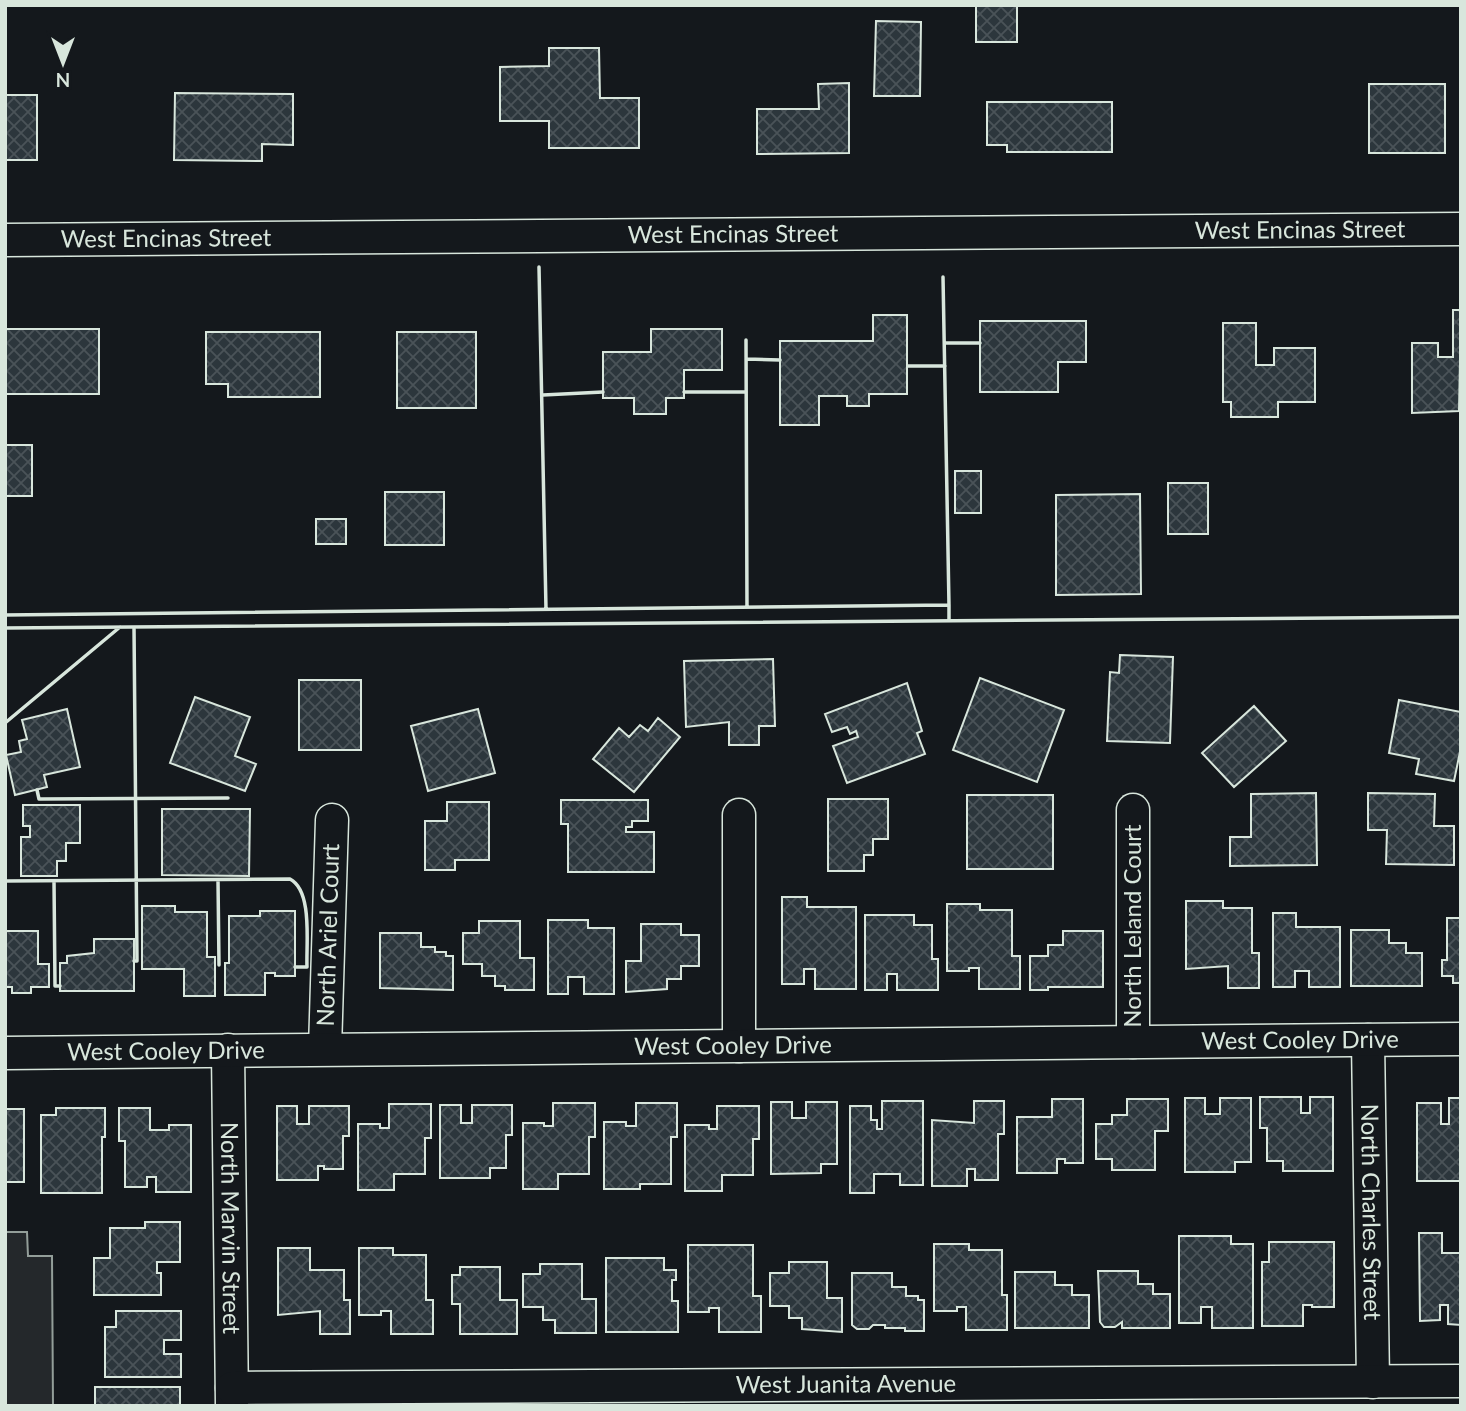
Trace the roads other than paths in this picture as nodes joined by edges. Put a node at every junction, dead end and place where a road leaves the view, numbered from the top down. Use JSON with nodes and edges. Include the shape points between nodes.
{"nodes":[{"id":1,"x":1461,"y":229,"type":"edge"},
{"id":2,"x":5,"y":240,"type":"edge"},
{"id":3,"x":1133,"y":810,"type":"dead end"},
{"id":4,"x":739,"y":815,"type":"dead end"},
{"id":5,"x":331,"y":820,"type":"dead end"},
{"id":6,"x":1461,"y":1039,"type":"edge"},
{"id":7,"x":1367,"y":1040,"type":"junction"},
{"id":8,"x":1133,"y":1042,"type":"junction"},
{"id":9,"x":739,"y":1046,"type":"junction"},
{"id":10,"x":325,"y":1049,"type":"junction"},
{"id":11,"x":228,"y":1050,"type":"junction"},
{"id":12,"x":5,"y":1053,"type":"edge"},
{"id":13,"x":1461,"y":1381,"type":"edge"},
{"id":14,"x":1373,"y":1382,"type":"junction"},
{"id":15,"x":232,"y":1397,"type":"edge"}],
"edges":[{"from":1,"to":2,"type":"street","name":"West Encinas Street"},
{"from":3,"to":8,"type":"street","name":"North Leland Court"},
{"from":4,"to":9,"type":"street"},
{"from":5,"to":10,"type":"street","name":"North Ariel Court"},
{"from":6,"to":7,"type":"street","name":"West Cooley Drive"},
{"from":7,"to":8,"type":"street","name":"West Cooley Drive"},
{"from":7,"to":14,"type":"street","name":"North Charles Street"},
{"from":8,"to":9,"type":"street","name":"West Cooley Drive"},
{"from":9,"to":10,"type":"street","name":"West Cooley Drive"},
{"from":10,"to":11,"type":"street","name":"West Cooley Drive"},
{"from":11,"to":12,"type":"street","name":"West Cooley Drive"},
{"from":11,"to":15,"type":"street","name":"North Marvin Street"},
{"from":13,"to":14,"type":"street","name":"West Juanita Avenue"},
{"from":14,"to":15,"type":"street","name":"West Juanita Avenue"}]}
